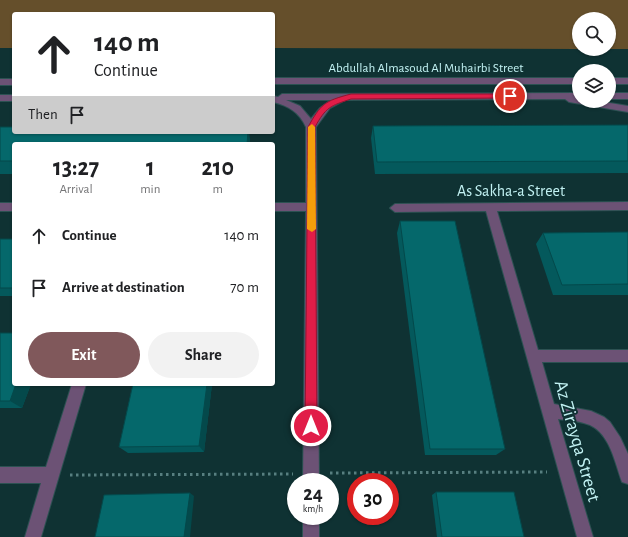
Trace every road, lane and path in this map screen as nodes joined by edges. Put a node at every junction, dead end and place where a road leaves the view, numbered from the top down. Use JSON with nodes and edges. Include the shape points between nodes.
{"nodes":[{"id":1,"x":275,"y":81,"type":"edge"},
{"id":2,"x":572,"y":81,"type":"edge"},
{"id":3,"x":616,"y":81,"type":"edge"},
{"id":4,"x":628,"y":81,"type":"edge"},
{"id":5,"x":0,"y":82,"type":"edge"},
{"id":6,"x":12,"y":82,"type":"edge"},
{"id":7,"x":351,"y":96,"type":"junction"},
{"id":8,"x":558,"y":96,"type":"junction"},
{"id":9,"x":572,"y":96,"type":"edge"},
{"id":10,"x":616,"y":96,"type":"edge"},
{"id":11,"x":628,"y":96,"type":"edge"},
{"id":12,"x":0,"y":98,"type":"edge"},
{"id":13,"x":12,"y":98,"type":"edge"},
{"id":14,"x":275,"y":98,"type":"edge"},
{"id":15,"x":275,"y":99,"type":"edge"},
{"id":16,"x":628,"y":109,"type":"edge"},
{"id":17,"x":312,"y":127,"type":"junction"},
{"id":18,"x":0,"y":206,"type":"edge"},
{"id":19,"x":628,"y":206,"type":"edge"},
{"id":20,"x":12,"y":207,"type":"edge"},
{"id":21,"x":275,"y":207,"type":"edge"},
{"id":22,"x":312,"y":207,"type":"junction"},
{"id":23,"x":490,"y":207,"type":"junction"},
{"id":24,"x":395,"y":208,"type":"dead end"},
{"id":25,"x":532,"y":356,"type":"junction"},
{"id":26,"x":628,"y":356,"type":"edge"},
{"id":27,"x":78,"y":386,"type":"edge"},
{"id":28,"x":548,"y":410,"type":"junction"},
{"id":29,"x":311,"y":473,"type":"edge"},
{"id":30,"x":0,"y":475,"type":"edge"},
{"id":31,"x":52,"y":475,"type":"junction"},
{"id":32,"x":628,"y":476,"type":"edge"},
{"id":33,"x":311,"y":525,"type":"edge"},
{"id":34,"x":33,"y":537,"type":"edge"},
{"id":35,"x":311,"y":537,"type":"edge"},
{"id":36,"x":585,"y":537,"type":"edge"}],
"edges":[{"from":1,"to":2,"type":"street","name":"Abdullah Almasoud Al Muhairbi Street"},
{"from":3,"to":4,"type":"street"},
{"from":5,"to":6,"type":"street"},
{"from":7,"to":8,"type":"street","name":"Abdullah Almasoud Al Muhairbi Street"},
{"from":7,"to":14,"type":"street","name":"Abdullah Almasoud Al Muhairbi Street"},
{"from":7,"to":17,"type":"street","via":[[328,104],[320,111]]},
{"from":8,"to":9,"type":"street","name":"Abdullah Almasoud Al Muhairbi Street"},
{"from":8,"to":16,"type":"street","via":[[589,104]]},
{"from":10,"to":11,"type":"street"},
{"from":12,"to":13,"type":"street"},
{"from":15,"to":17,"type":"street","via":[[297,106]]},
{"from":17,"to":22,"type":"street"},
{"from":18,"to":20,"type":"street"},
{"from":19,"to":23,"type":"street","name":"As Sakha-a Street"},
{"from":21,"to":22,"type":"street"},
{"from":22,"to":29,"type":"street"},
{"from":23,"to":24,"type":"street","name":"As Sakha-a Street"},
{"from":23,"to":25,"type":"street","name":"Az Zirayqa Street"},
{"from":25,"to":26,"type":"street","name":"Az Zirayqa Street"},
{"from":25,"to":28,"type":"street","name":"Az Zirayqa Street"},
{"from":27,"to":31,"type":"street"},
{"from":28,"to":32,"type":"street","via":[[592,418],[603,427],[618,447]]},
{"from":28,"to":36,"type":"street","name":"Az Zirayqa Street"},
{"from":30,"to":31,"type":"street"},
{"from":31,"to":34,"type":"street"},
{"from":33,"to":35,"type":"street"}]}
